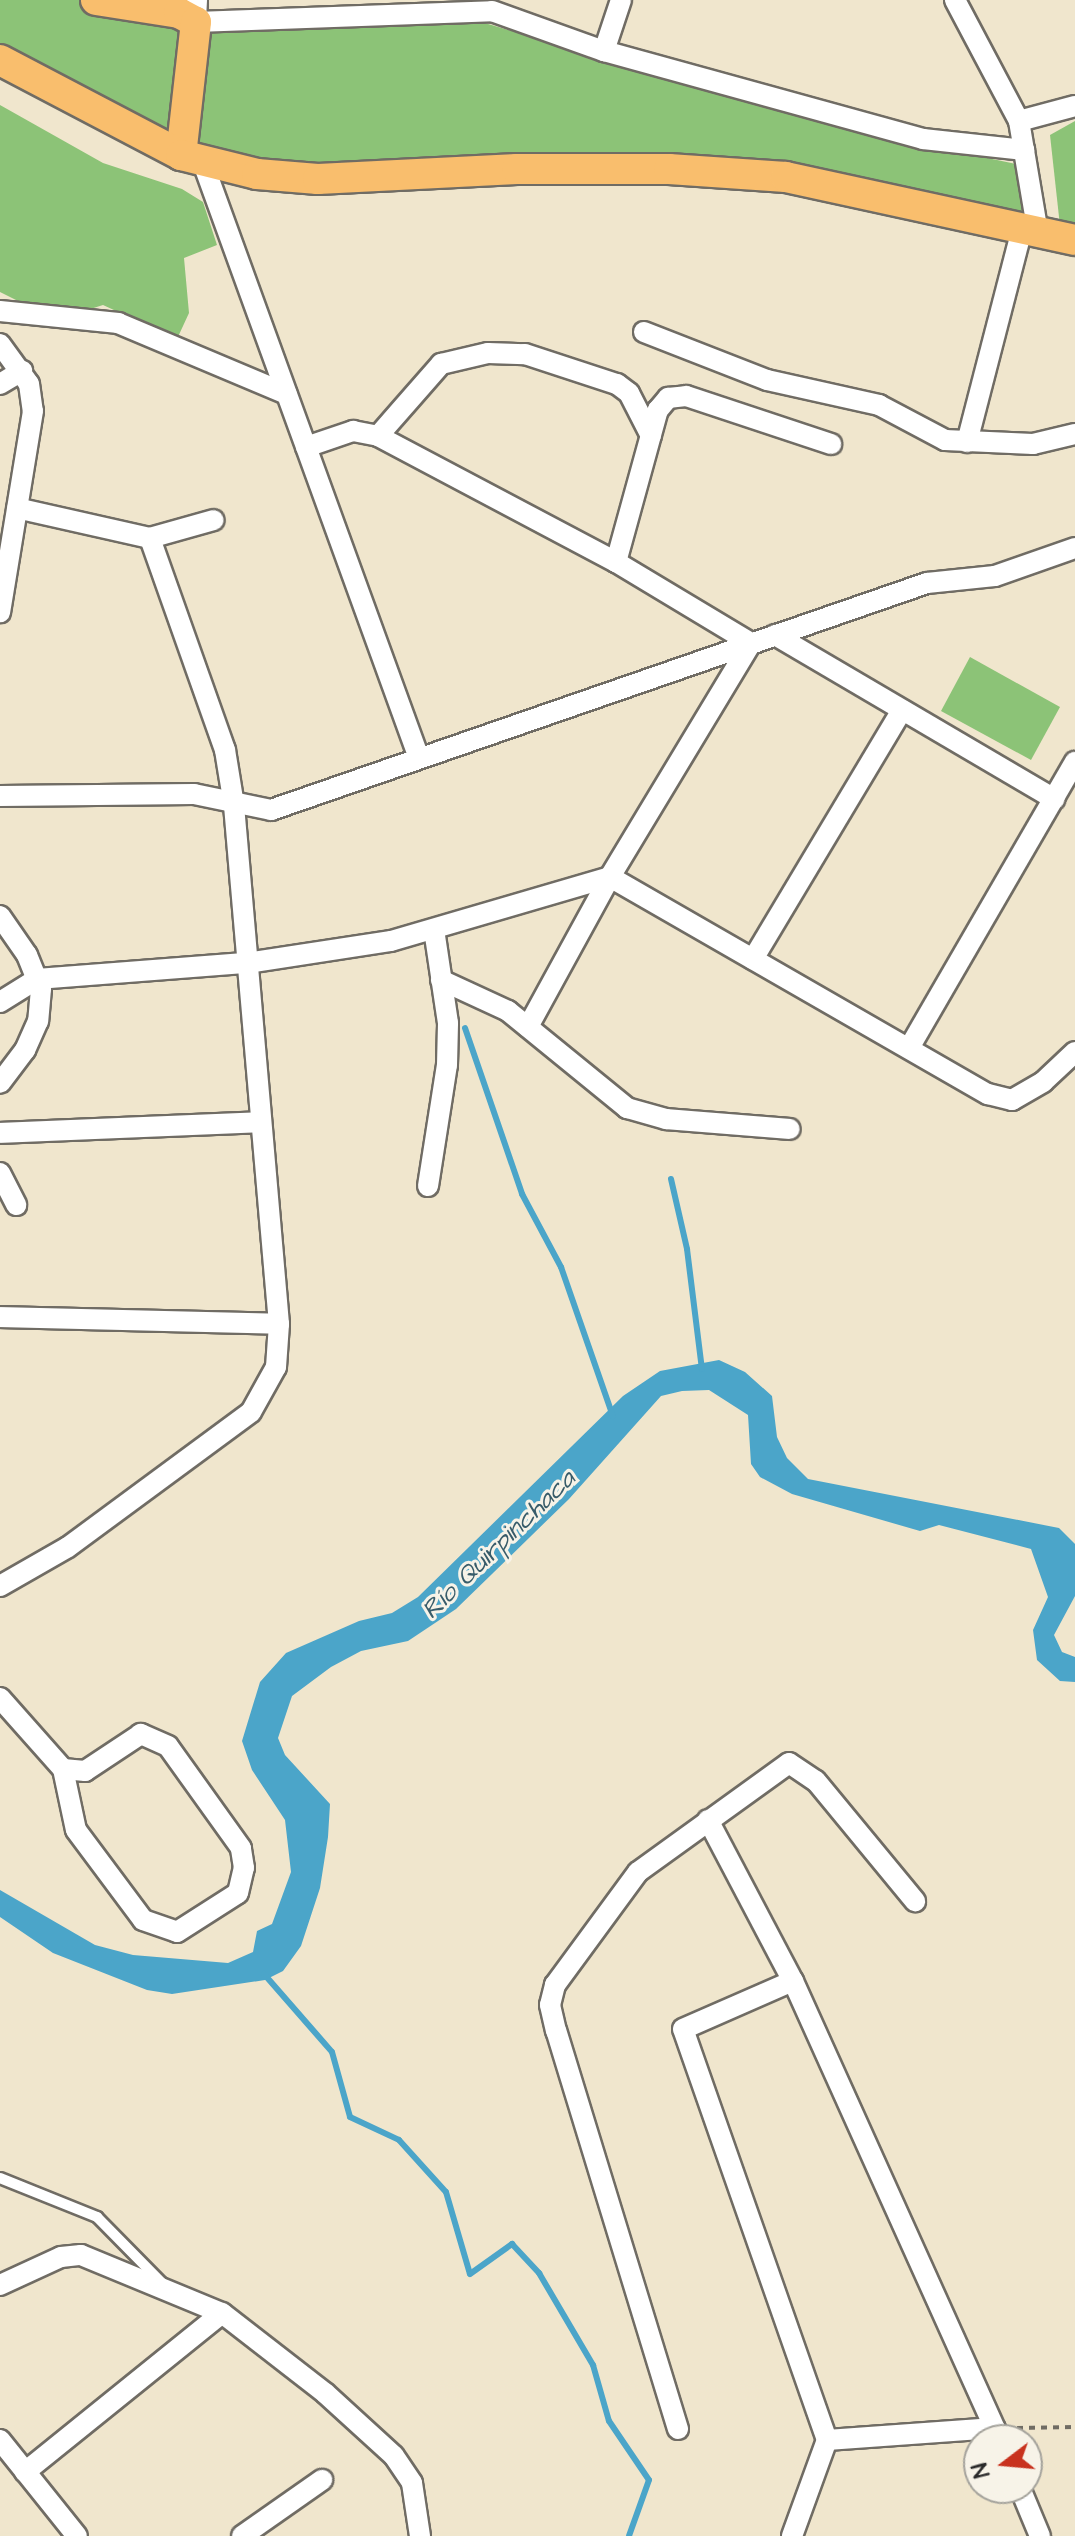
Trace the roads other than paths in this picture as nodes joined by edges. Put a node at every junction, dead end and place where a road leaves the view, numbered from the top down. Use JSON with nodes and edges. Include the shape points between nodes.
{"nodes":[{"id":1,"x":96,"y":0,"type":"edge"},
{"id":2,"x":621,"y":0,"type":"edge"},
{"id":3,"x":955,"y":0,"type":"edge"},
{"id":4,"x":494,"y":6,"type":"edge"},
{"id":5,"x":196,"y":11,"type":"edge"},
{"id":6,"x":604,"y":51,"type":"junction"},
{"id":7,"x":0,"y":60,"type":"edge"},
{"id":8,"x":1075,"y":106,"type":"edge"},
{"id":9,"x":1019,"y":121,"type":"junction"},
{"id":10,"x":1024,"y":150,"type":"junction"},
{"id":11,"x":192,"y":159,"type":"junction"},
{"id":12,"x":1030,"y":231,"type":"junction"},
{"id":13,"x":1075,"y":240,"type":"edge"},
{"id":14,"x":0,"y":311,"type":"edge"},
{"id":15,"x":644,"y":332,"type":"dead end"},
{"id":16,"x":0,"y":344,"type":"edge"},
{"id":17,"x":22,"y":371,"type":"junction"},
{"id":18,"x":0,"y":384,"type":"edge"},
{"id":19,"x":287,"y":394,"type":"junction"},
{"id":20,"x":1075,"y":434,"type":"edge"},
{"id":21,"x":378,"y":436,"type":"junction"},
{"id":22,"x":651,"y":436,"type":"junction"},
{"id":23,"x":967,"y":442,"type":"junction"},
{"id":24,"x":831,"y":444,"type":"dead end"},
{"id":25,"x":306,"y":447,"type":"junction"},
{"id":26,"x":17,"y":508,"type":"junction"},
{"id":27,"x":214,"y":520,"type":"dead end"},
{"id":28,"x":150,"y":538,"type":"junction"},
{"id":29,"x":1075,"y":548,"type":"edge"},
{"id":30,"x":616,"y":562,"type":"junction"},
{"id":31,"x":0,"y":612,"type":"edge"},
{"id":32,"x":775,"y":635,"type":"junction"},
{"id":33,"x":751,"y":643,"type":"junction"},
{"id":34,"x":902,"y":710,"type":"junction"},
{"id":35,"x":419,"y":758,"type":"junction"},
{"id":36,"x":1075,"y":762,"type":"edge"},
{"id":37,"x":0,"y":796,"type":"edge"},
{"id":38,"x":1054,"y":799,"type":"junction"},
{"id":39,"x":234,"y":805,"type":"junction"},
{"id":40,"x":610,"y":877,"type":"junction"},
{"id":41,"x":0,"y":916,"type":"edge"},
{"id":42,"x":434,"y":929,"type":"junction"},
{"id":43,"x":753,"y":959,"type":"junction"},
{"id":44,"x":247,"y":963,"type":"junction"},
{"id":45,"x":37,"y":979,"type":"junction"},
{"id":46,"x":441,"y":980,"type":"junction"},
{"id":47,"x":0,"y":1002,"type":"edge"},
{"id":48,"x":528,"y":1027,"type":"junction"},
{"id":49,"x":909,"y":1048,"type":"junction"},
{"id":50,"x":1075,"y":1052,"type":"edge"},
{"id":51,"x":0,"y":1083,"type":"edge"},
{"id":52,"x":261,"y":1122,"type":"junction"},
{"id":53,"x":790,"y":1129,"type":"dead end"},
{"id":54,"x":0,"y":1133,"type":"edge"},
{"id":55,"x":0,"y":1173,"type":"edge"},
{"id":56,"x":428,"y":1186,"type":"dead end"},
{"id":57,"x":16,"y":1205,"type":"dead end"},
{"id":58,"x":0,"y":1317,"type":"edge"},
{"id":59,"x":279,"y":1324,"type":"junction"},
{"id":60,"x":0,"y":1586,"type":"edge"},
{"id":61,"x":0,"y":1698,"type":"edge"},
{"id":62,"x":63,"y":1769,"type":"junction"},
{"id":63,"x":708,"y":1820,"type":"junction"},
{"id":64,"x":915,"y":1901,"type":"dead end"},
{"id":65,"x":793,"y":1981,"type":"junction"},
{"id":66,"x":0,"y":2178,"type":"edge"},
{"id":67,"x":0,"y":2285,"type":"edge"},
{"id":68,"x":171,"y":2292,"type":"junction"},
{"id":69,"x":222,"y":2313,"type":"junction"},
{"id":70,"x":993,"y":2424,"type":"edge"},
{"id":71,"x":678,"y":2429,"type":"dead end"},
{"id":72,"x":963,"y":2435,"type":"edge"},
{"id":73,"x":0,"y":2440,"type":"edge"},
{"id":74,"x":827,"y":2440,"type":"junction"},
{"id":75,"x":25,"y":2472,"type":"junction"},
{"id":76,"x":322,"y":2480,"type":"dead end"},
{"id":77,"x":1027,"y":2504,"type":"edge"},
{"id":78,"x":77,"y":2536,"type":"edge"},
{"id":79,"x":242,"y":2536,"type":"edge"},
{"id":80,"x":420,"y":2536,"type":"edge"},
{"id":81,"x":792,"y":2536,"type":"edge"},
{"id":82,"x":1040,"y":2536,"type":"edge"}],
"edges":[{"from":1,"to":5,"type":"main road"},
{"from":2,"to":6,"type":"street"},
{"from":3,"to":9,"type":"street"},
{"from":4,"to":5,"type":"street"},
{"from":4,"to":6,"type":"street"},
{"from":5,"to":11,"type":"main road"},
{"from":6,"to":10,"type":"street","via":[[923,139]]},
{"from":7,"to":11,"type":"main road"},
{"from":8,"to":9,"type":"street"},
{"from":9,"to":10,"type":"street"},
{"from":10,"to":12,"type":"street"},
{"from":11,"to":12,"type":"main road","via":[[318,179],[517,169],[669,169],[786,177]]},
{"from":11,"to":19,"type":"street"},
{"from":12,"to":13,"type":"main road"},
{"from":12,"to":23,"type":"street"},
{"from":14,"to":19,"type":"street","via":[[118,323]]},
{"from":15,"to":23,"type":"street","via":[[767,380],[879,405],[945,440]]},
{"from":16,"to":17,"type":"street"},
{"from":17,"to":18,"type":"street"},
{"from":17,"to":26,"type":"street","via":[[33,411]]},
{"from":19,"to":25,"type":"street"},
{"from":20,"to":23,"type":"street","via":[[1033,444]]},
{"from":21,"to":22,"type":"street","via":[[441,364],[488,353],[525,354],[617,384],[629,393]]},
{"from":21,"to":25,"type":"street","via":[[353,431]]},
{"from":21,"to":30,"type":"street"},
{"from":22,"to":24,"type":"street","via":[[658,410],[668,398],[686,396]]},
{"from":22,"to":30,"type":"street"},
{"from":25,"to":35,"type":"street"},
{"from":26,"to":28,"type":"street"},
{"from":26,"to":31,"type":"street"},
{"from":27,"to":28,"type":"street"},
{"from":28,"to":39,"type":"street","via":[[225,750]]},
{"from":29,"to":32,"type":"street","via":[[995,576],[927,583]]},
{"from":30,"to":33,"type":"street"},
{"from":32,"to":33,"type":"street"},
{"from":32,"to":34,"type":"street"},
{"from":33,"to":35,"type":"street"},
{"from":33,"to":40,"type":"street"},
{"from":34,"to":38,"type":"street"},
{"from":34,"to":43,"type":"street"},
{"from":35,"to":39,"type":"street","via":[[271,810]]},
{"from":36,"to":38,"type":"street"},
{"from":37,"to":39,"type":"street","via":[[194,794]]},
{"from":38,"to":49,"type":"street"},
{"from":39,"to":44,"type":"street"},
{"from":40,"to":42,"type":"street"},
{"from":40,"to":43,"type":"street"},
{"from":40,"to":48,"type":"street"},
{"from":41,"to":45,"type":"street"},
{"from":42,"to":44,"type":"street","via":[[391,941]]},
{"from":42,"to":46,"type":"street"},
{"from":43,"to":49,"type":"street"},
{"from":44,"to":45,"type":"street"},
{"from":44,"to":52,"type":"street"},
{"from":45,"to":47,"type":"street"},
{"from":45,"to":51,"type":"street","via":[[38,1021]]},
{"from":46,"to":48,"type":"street","via":[[508,1011]]},
{"from":46,"to":56,"type":"street","via":[[447,1065]]},
{"from":48,"to":53,"type":"street","via":[[627,1108],[666,1119]]},
{"from":49,"to":50,"type":"street","via":[[988,1094],[1012,1100],[1043,1082]]},
{"from":52,"to":54,"type":"street"},
{"from":52,"to":59,"type":"street"},
{"from":55,"to":57,"type":"street"},
{"from":58,"to":59,"type":"street"},
{"from":59,"to":60,"type":"street","via":[[276,1367],[251,1412],[68,1547]]},
{"from":61,"to":62,"type":"street"},
{"from":62,"to":62,"type":"street","via":[[76,1830],[143,1920],[177,1932],[238,1893],[244,1868],[241,1848],[168,1746],[153,1735],[141,1734],[85,1771]]},
{"from":63,"to":64,"type":"street","via":[[789,1763],[802,1767]]},
{"from":63,"to":65,"type":"street"},
{"from":63,"to":71,"type":"street","via":[[638,1872],[563,1973],[550,2005]]},
{"from":65,"to":70,"type":"street"},
{"from":65,"to":74,"type":"street","via":[[683,2029]]},
{"from":66,"to":68,"type":"lane","via":[[97,2217]]},
{"from":67,"to":68,"type":"street","via":[[61,2257],[81,2255]]},
{"from":68,"to":69,"type":"street"},
{"from":69,"to":75,"type":"street"},
{"from":69,"to":80,"type":"street","via":[[325,2393],[394,2456],[412,2483]]},
{"from":72,"to":74,"type":"street"},
{"from":73,"to":75,"type":"street"},
{"from":74,"to":81,"type":"street"},
{"from":75,"to":78,"type":"street"},
{"from":76,"to":79,"type":"street"},
{"from":77,"to":82,"type":"street"}]}
